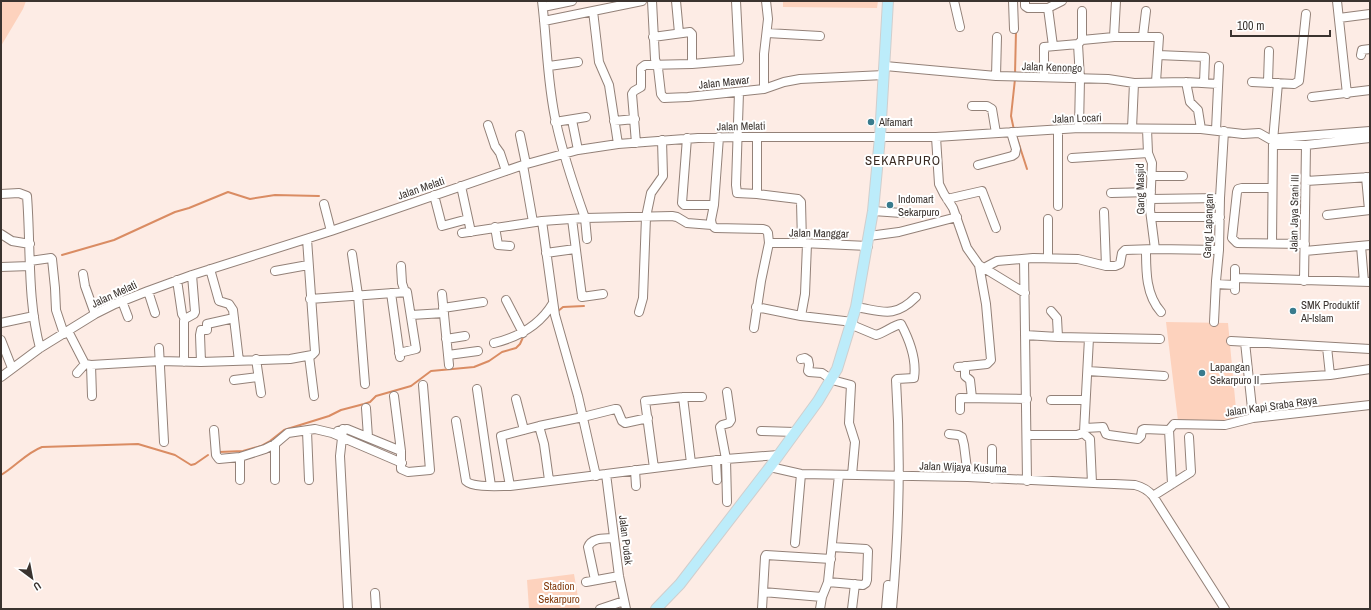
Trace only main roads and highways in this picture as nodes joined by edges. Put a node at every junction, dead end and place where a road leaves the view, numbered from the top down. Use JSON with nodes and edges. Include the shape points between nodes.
{"nodes":[{"id":1,"x":888,"y":1,"type":"edge"},
{"id":2,"x":656,"y":609,"type":"edge"}],
"edges":[{"from":1,"to":2,"type":"main road","via":[[873,212],[856,307],[842,357],[832,380],[779,455],[692,570]]}]}
